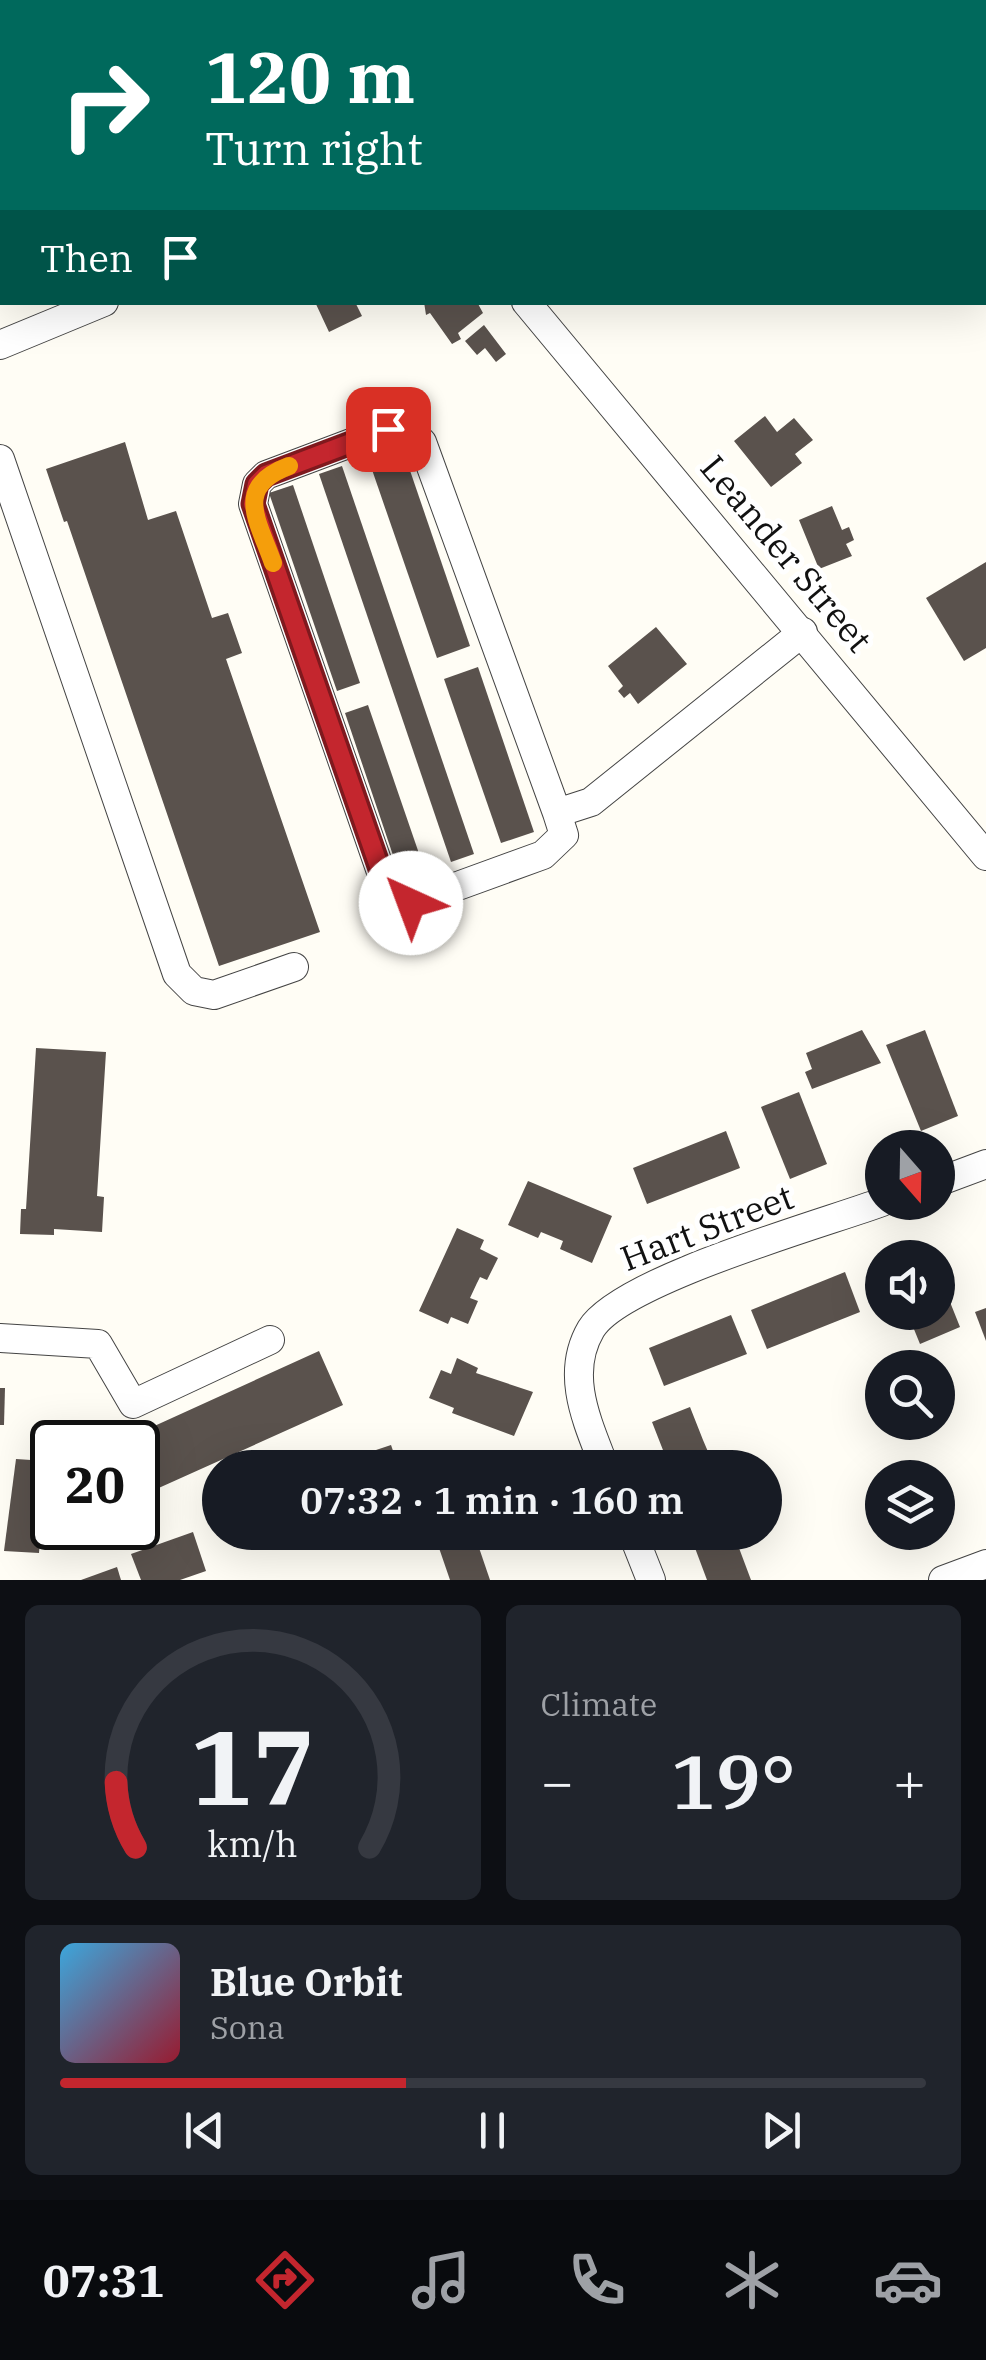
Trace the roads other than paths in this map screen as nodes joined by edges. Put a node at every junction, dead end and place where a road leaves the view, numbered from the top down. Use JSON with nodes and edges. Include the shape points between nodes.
{"nodes":[{"id":1,"x":97,"y":305,"type":"edge"},
{"id":2,"x":529,"y":305,"type":"edge"},
{"id":3,"x":0,"y":345,"type":"edge"},
{"id":4,"x":0,"y":459,"type":"edge"},
{"id":5,"x":803,"y":632,"type":"junction"},
{"id":6,"x":557,"y":813,"type":"junction"},
{"id":7,"x":986,"y":856,"type":"edge"},
{"id":8,"x":294,"y":968,"type":"dead end"},
{"id":9,"x":986,"y":1164,"type":"edge"},
{"id":10,"x":955,"y":1176,"type":"edge"},
{"id":11,"x":865,"y":1208,"type":"edge"},
{"id":12,"x":0,"y":1338,"type":"edge"},
{"id":13,"x":270,"y":1340,"type":"dead end"},
{"id":14,"x":599,"y":1450,"type":"edge"},
{"id":15,"x":639,"y":1550,"type":"edge"},
{"id":16,"x":986,"y":1564,"type":"edge"},
{"id":17,"x":651,"y":1580,"type":"edge"},
{"id":18,"x":943,"y":1580,"type":"edge"}],
"edges":[{"from":1,"to":3,"type":"street"},
{"from":2,"to":5,"type":"street","name":"Leander Street"},
{"from":4,"to":8,"type":"street","via":[[177,974],[194,992],[214,995]]},
{"from":5,"to":6,"type":"street","via":[[592,802]]},
{"from":5,"to":7,"type":"street","name":"Leander Street"},
{"from":6,"to":6,"type":"street","via":[[422,442],[411,432],[388,429],[266,475],[253,504],[388,892],[411,903],[543,855],[564,835]]},
{"from":9,"to":10,"type":"street"},
{"from":11,"to":14,"type":"street","name":"Hart Street","via":[[672,1277],[609,1308],[592,1329],[578,1376]]},
{"from":12,"to":13,"type":"street","via":[[98,1344],[133,1404]]},
{"from":15,"to":17,"type":"street"},
{"from":16,"to":18,"type":"street"}]}
